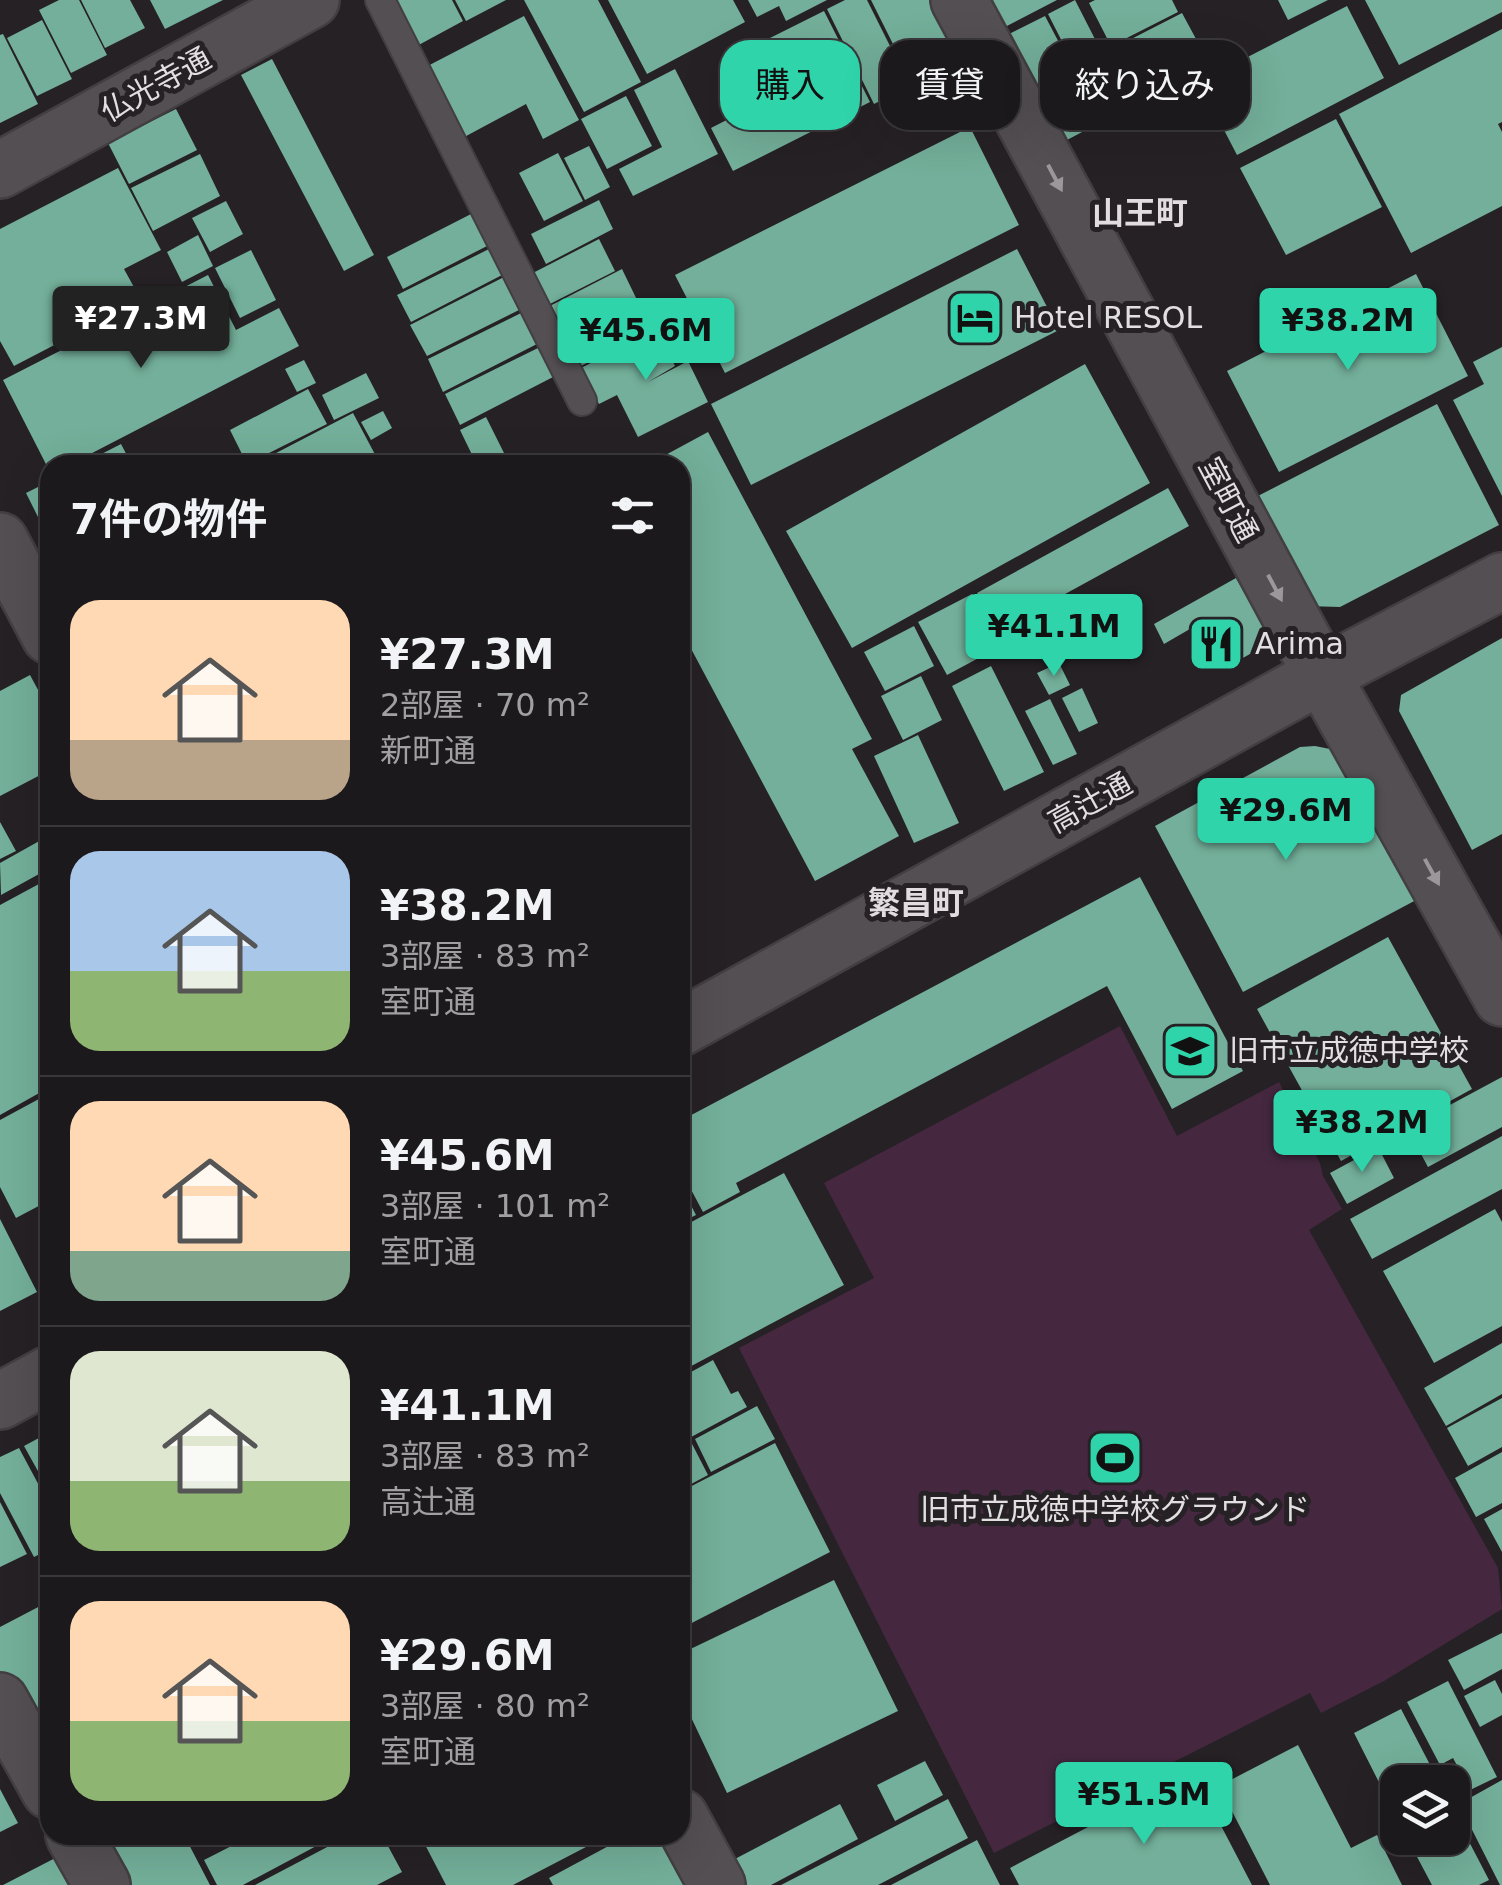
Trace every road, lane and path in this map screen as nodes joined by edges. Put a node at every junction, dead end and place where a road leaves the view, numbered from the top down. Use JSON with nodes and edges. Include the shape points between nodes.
{"nodes":[{"id":1,"x":311,"y":0,"type":"edge"},
{"id":2,"x":380,"y":0,"type":"edge"},
{"id":3,"x":959,"y":0,"type":"edge"},
{"id":4,"x":257,"y":13,"type":"edge"},
{"id":5,"x":0,"y":170,"type":"edge"},
{"id":6,"x":582,"y":401,"type":"dead end"},
{"id":7,"x":0,"y":541,"type":"edge"},
{"id":8,"x":1502,"y":581,"type":"edge"},
{"id":9,"x":40,"y":617,"type":"edge"},
{"id":10,"x":1322,"y":675,"type":"junction"},
{"id":11,"x":1502,"y":998,"type":"edge"},
{"id":12,"x":690,"y":1023,"type":"edge"},
{"id":13,"x":40,"y":1379,"type":"edge"},
{"id":14,"x":0,"y":1401,"type":"edge"},
{"id":15,"x":0,"y":1701,"type":"edge"},
{"id":16,"x":40,"y":1773,"type":"edge"},
{"id":17,"x":690,"y":1835,"type":"edge"},
{"id":18,"x":80,"y":1845,"type":"edge"},
{"id":19,"x":102,"y":1885,"type":"edge"},
{"id":20,"x":717,"y":1885,"type":"edge"}],
"edges":[{"from":1,"to":4,"type":"street","name":"仏光寺通"},
{"from":2,"to":6,"type":"lane"},
{"from":3,"to":10,"type":"street","name":"室町通","one_way":true},
{"from":4,"to":5,"type":"street","name":"仏光寺通"},
{"from":7,"to":9,"type":"street"},
{"from":8,"to":10,"type":"street","name":"高辻通"},
{"from":10,"to":11,"type":"street","name":"室町通","one_way":true},
{"from":10,"to":12,"type":"street","name":"高辻通"},
{"from":13,"to":14,"type":"street"},
{"from":15,"to":16,"type":"street"},
{"from":17,"to":20,"type":"street"},
{"from":18,"to":19,"type":"street"}]}
